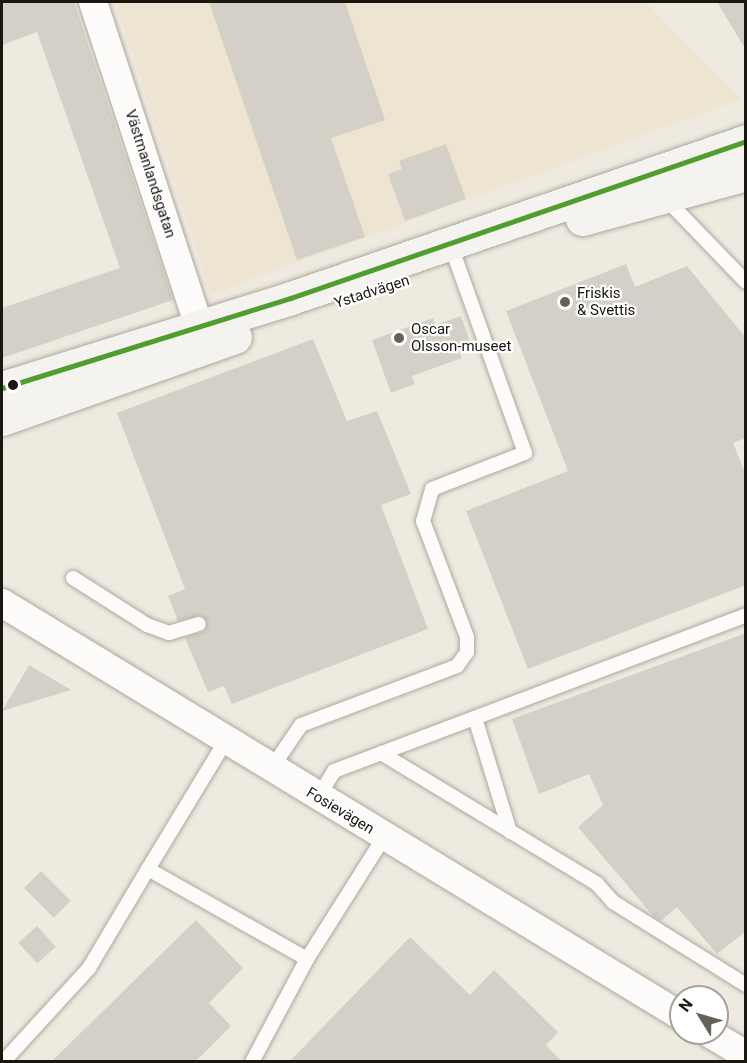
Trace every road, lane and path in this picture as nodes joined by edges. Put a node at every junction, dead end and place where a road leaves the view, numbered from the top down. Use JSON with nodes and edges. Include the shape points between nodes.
{"nodes":[{"id":1,"x":93,"y":2,"type":"edge"},
{"id":2,"x":746,"y":141,"type":"edge"},
{"id":3,"x":746,"y":174,"type":"edge"},
{"id":4,"x":663,"y":195,"type":"junction"},
{"id":5,"x":453,"y":253,"type":"junction"},
{"id":6,"x":746,"y":282,"type":"edge"},
{"id":7,"x":203,"y":336,"type":"junction"},
{"id":8,"x":2,"y":388,"type":"edge"},
{"id":9,"x":2,"y":419,"type":"edge"},
{"id":10,"x":73,"y":578,"type":"dead end"},
{"id":11,"x":5,"y":608,"type":"edge"},
{"id":12,"x":746,"y":615,"type":"edge"},
{"id":13,"x":199,"y":624,"type":"dead end"},
{"id":14,"x":475,"y":718,"type":"junction"},
{"id":15,"x":225,"y":742,"type":"junction"},
{"id":16,"x":381,"y":753,"type":"junction"},
{"id":17,"x":271,"y":769,"type":"junction"},
{"id":18,"x":318,"y":797,"type":"junction"},
{"id":19,"x":510,"y":831,"type":"junction"},
{"id":20,"x":384,"y":837,"type":"junction"},
{"id":21,"x":148,"y":868,"type":"junction"},
{"id":22,"x":307,"y":959,"type":"junction"},
{"id":23,"x":746,"y":985,"type":"edge"},
{"id":24,"x":669,"y":1009,"type":"edge"},
{"id":25,"x":3,"y":1062,"type":"edge"},
{"id":26,"x":252,"y":1062,"type":"edge"}],
"edges":[{"from":1,"to":7,"type":"street","name":"Västmanlandsgatan"},
{"from":2,"to":5,"type":"main road","name":"Ystadvägen"},
{"from":3,"to":4,"type":"main road","name":"Ystadvägen"},
{"from":4,"to":5,"type":"main road","name":"Ystadvägen"},
{"from":4,"to":6,"type":"lane","via":[[670,210]]},
{"from":5,"to":7,"type":"main road","name":"Ystadvägen"},
{"from":5,"to":17,"type":"lane","via":[[525,453],[432,489],[423,521],[467,637],[467,652],[457,666],[301,725]]},
{"from":7,"to":8,"type":"main road","name":"Ystadvägen"},
{"from":7,"to":9,"type":"main road","name":"Ystadvägen"},
{"from":10,"to":13,"type":"lane","via":[[147,625],[169,633]]},
{"from":11,"to":15,"type":"street","name":"Fosievägen"},
{"from":12,"to":14,"type":"lane"},
{"from":14,"to":16,"type":"lane"},
{"from":14,"to":19,"type":"lane"},
{"from":15,"to":17,"type":"street","name":"Fosievägen"},
{"from":15,"to":21,"type":"lane"},
{"from":16,"to":18,"type":"lane","via":[[334,771]]},
{"from":16,"to":19,"type":"lane"},
{"from":17,"to":18,"type":"street","name":"Fosievägen"},
{"from":18,"to":20,"type":"street","name":"Fosievägen"},
{"from":19,"to":23,"type":"lane"},
{"from":20,"to":22,"type":"lane"},
{"from":20,"to":24,"type":"street","name":"Fosievägen"},
{"from":21,"to":22,"type":"lane"},
{"from":21,"to":25,"type":"lane","via":[[94,961],[61,1005]]},
{"from":22,"to":26,"type":"lane"}]}
